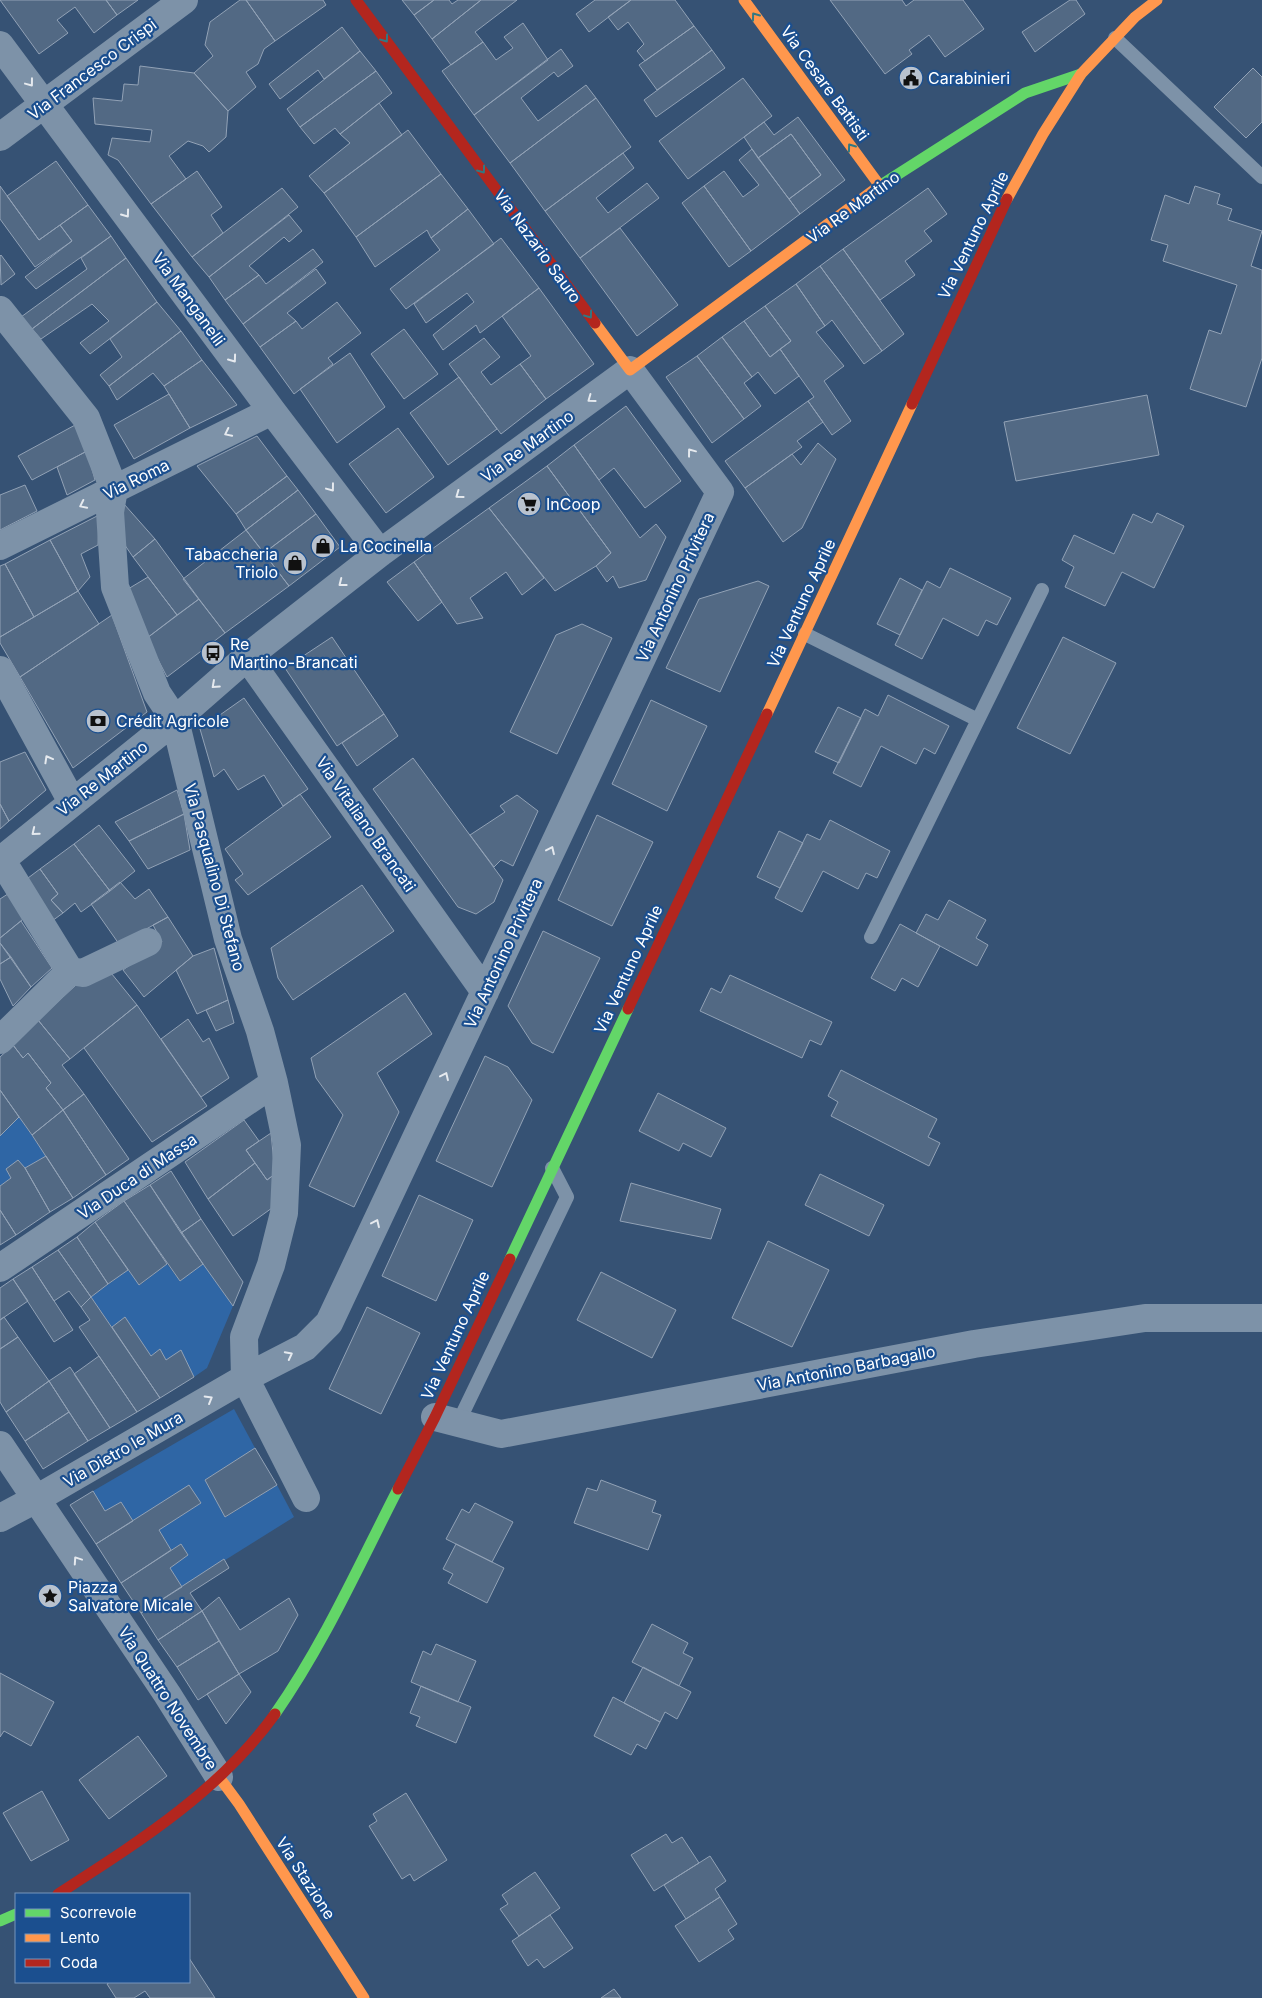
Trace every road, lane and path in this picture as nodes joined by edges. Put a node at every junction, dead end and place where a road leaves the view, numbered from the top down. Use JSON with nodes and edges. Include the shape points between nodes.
{"nodes":[{"id":1,"x":184,"y":0,"type":"edge"},
{"id":2,"x":356,"y":0,"type":"edge"},
{"id":3,"x":744,"y":0,"type":"edge"},
{"id":4,"x":1157,"y":0,"type":"edge"},
{"id":5,"x":1115,"y":38,"type":"junction"},
{"id":6,"x":0,"y":44,"type":"edge"},
{"id":7,"x":1081,"y":74,"type":"junction"},
{"id":8,"x":46,"y":105,"type":"junction"},
{"id":9,"x":0,"y":138,"type":"edge"},
{"id":10,"x":1262,"y":177,"type":"edge"},
{"id":11,"x":880,"y":186,"type":"junction"},
{"id":12,"x":0,"y":310,"type":"edge"},
{"id":13,"x":630,"y":370,"type":"junction"},
{"id":14,"x":272,"y":411,"type":"junction"},
{"id":15,"x":114,"y":490,"type":"junction"},
{"id":16,"x":720,"y":492,"type":"joint"},
{"id":17,"x":0,"y":546,"type":"edge"},
{"id":18,"x":380,"y":553,"type":"junction"},
{"id":19,"x":1042,"y":590,"type":"dead end"},
{"id":20,"x":805,"y":634,"type":"junction"},
{"id":21,"x":247,"y":657,"type":"junction"},
{"id":22,"x":0,"y":670,"type":"edge"},
{"id":23,"x":175,"y":720,"type":"junction"},
{"id":24,"x":978,"y":720,"type":"junction"},
{"id":25,"x":72,"y":802,"type":"junction"},
{"id":26,"x":1,"y":860,"type":"edge"},
{"id":27,"x":871,"y":937,"type":"dead end"},
{"id":28,"x":148,"y":942,"type":"dead end"},
{"id":29,"x":70,"y":970,"type":"junction"},
{"id":30,"x":485,"y":992,"type":"junction"},
{"id":31,"x":0,"y":1040,"type":"edge"},
{"id":32,"x":274,"y":1083,"type":"junction"},
{"id":33,"x":552,"y":1168,"type":"junction"},
{"id":34,"x":0,"y":1268,"type":"edge"},
{"id":35,"x":1262,"y":1318,"type":"edge"},
{"id":36,"x":246,"y":1378,"type":"junction"},
{"id":37,"x":446,"y":1420,"type":"junction"},
{"id":38,"x":0,"y":1445,"type":"edge"},
{"id":39,"x":306,"y":1498,"type":"dead end"},
{"id":40,"x":36,"y":1499,"type":"junction"},
{"id":41,"x":0,"y":1518,"type":"edge"},
{"id":42,"x":219,"y":1777,"type":"junction"},
{"id":43,"x":60,"y":1893,"type":"edge"},
{"id":44,"x":15,"y":1914,"type":"edge"},
{"id":45,"x":0,"y":1921,"type":"edge"},
{"id":46,"x":364,"y":1998,"type":"edge"}],
"edges":[{"from":1,"to":8,"type":"street","name":"Via Francesco Crispi"},
{"from":2,"to":13,"type":"main road","name":"Via Nazario Sauro","one_way":true},
{"from":11,"to":3,"type":"main road","name":"Via Cesare Battisti","one_way":true},
{"from":4,"to":5,"type":"main road","name":"Via Ventuno Aprile","via":[[1135,16]]},
{"from":5,"to":7,"type":"main road","name":"Via Ventuno Aprile"},
{"from":5,"to":10,"type":"lane"},
{"from":6,"to":8,"type":"street","name":"Via Manganelli","one_way":true},
{"from":7,"to":11,"type":"main road","name":"Via Re Martino","via":[[1025,93]]},
{"from":7,"to":20,"type":"main road","name":"Via Ventuno Aprile","via":[[1007,198]]},
{"from":8,"to":9,"type":"street","name":"Via Francesco Crispi"},
{"from":8,"to":14,"type":"street","name":"Via Manganelli","one_way":true},
{"from":11,"to":13,"type":"main road","name":"Via Re Martino"},
{"from":12,"to":15,"type":"street","via":[[86,418]]},
{"from":16,"to":13,"type":"street","name":"Via Nazario Sauro","one_way":true},
{"from":13,"to":18,"type":"street","name":"Via Re Martino","one_way":true},
{"from":14,"to":15,"type":"street","name":"Via Roma","one_way":true},
{"from":14,"to":18,"type":"street","name":"Via Manganelli","one_way":true},
{"from":15,"to":17,"type":"street","name":"Via Roma","one_way":true},
{"from":15,"to":23,"type":"street","name":"Via Pasqualino Di Stefano","via":[[110,512],[115,587],[157,693]]},
{"from":30,"to":16,"type":"street","name":"Via Antonino Privitera","one_way":true},
{"from":18,"to":21,"type":"street","name":"Via Re Martino","one_way":true},
{"from":19,"to":24,"type":"lane"},
{"from":20,"to":24,"type":"lane"},
{"from":20,"to":33,"type":"main road","name":"Via Ventuno Aprile"},
{"from":21,"to":23,"type":"street","name":"Via Re Martino","one_way":true},
{"from":21,"to":30,"type":"street","name":"Via Vitaliano Brancati"},
{"from":25,"to":22,"type":"street","one_way":true},
{"from":23,"to":25,"type":"street","name":"Via Re Martino"},
{"from":23,"to":32,"type":"street","name":"Via Pasqualino Di Stefano","via":[[228,939]]},
{"from":24,"to":27,"type":"lane"},
{"from":25,"to":26,"type":"street","name":"Via Re Martino","one_way":true},
{"from":26,"to":29,"type":"street"},
{"from":28,"to":29,"type":"street","via":[[83,973]]},
{"from":29,"to":31,"type":"street"},
{"from":36,"to":30,"type":"street","name":"Via Antonino Privitera","one_way":true,"via":[[305,1347],[329,1323]]},
{"from":32,"to":34,"type":"street","name":"Via Duca di Massa"},
{"from":32,"to":36,"type":"street","name":"Via Pasqualino Di Stefano","via":[[287,1145],[284,1212],[271,1265],[244,1337]]},
{"from":33,"to":37,"type":"main road","name":"Via Ventuno Aprile"},
{"from":33,"to":37,"type":"lane","via":[[567,1197]]},
{"from":35,"to":37,"type":"street","name":"Via Antonino Barbagallo","via":[[1145,1318],[974,1344],[501,1434]]},
{"from":36,"to":39,"type":"street","name":"Via Pasqualino Di Stefano"},
{"from":40,"to":36,"type":"street","name":"Via Dietro le Mura","one_way":true},
{"from":37,"to":42,"type":"main road","name":"Via Ventuno Aprile","via":[[293,1688],[258,1737]]},
{"from":38,"to":40,"type":"street","name":"Via Quattro Novembre"},
{"from":40,"to":41,"type":"street","name":"Via Dietro le Mura"},
{"from":42,"to":40,"type":"street","name":"Via Quattro Novembre","one_way":true},
{"from":42,"to":43,"type":"main road","name":"Via Ventuno Aprile","via":[[138,1844]]},
{"from":42,"to":46,"type":"main road","name":"Via Stazione"},
{"from":44,"to":45,"type":"main road"}]}
